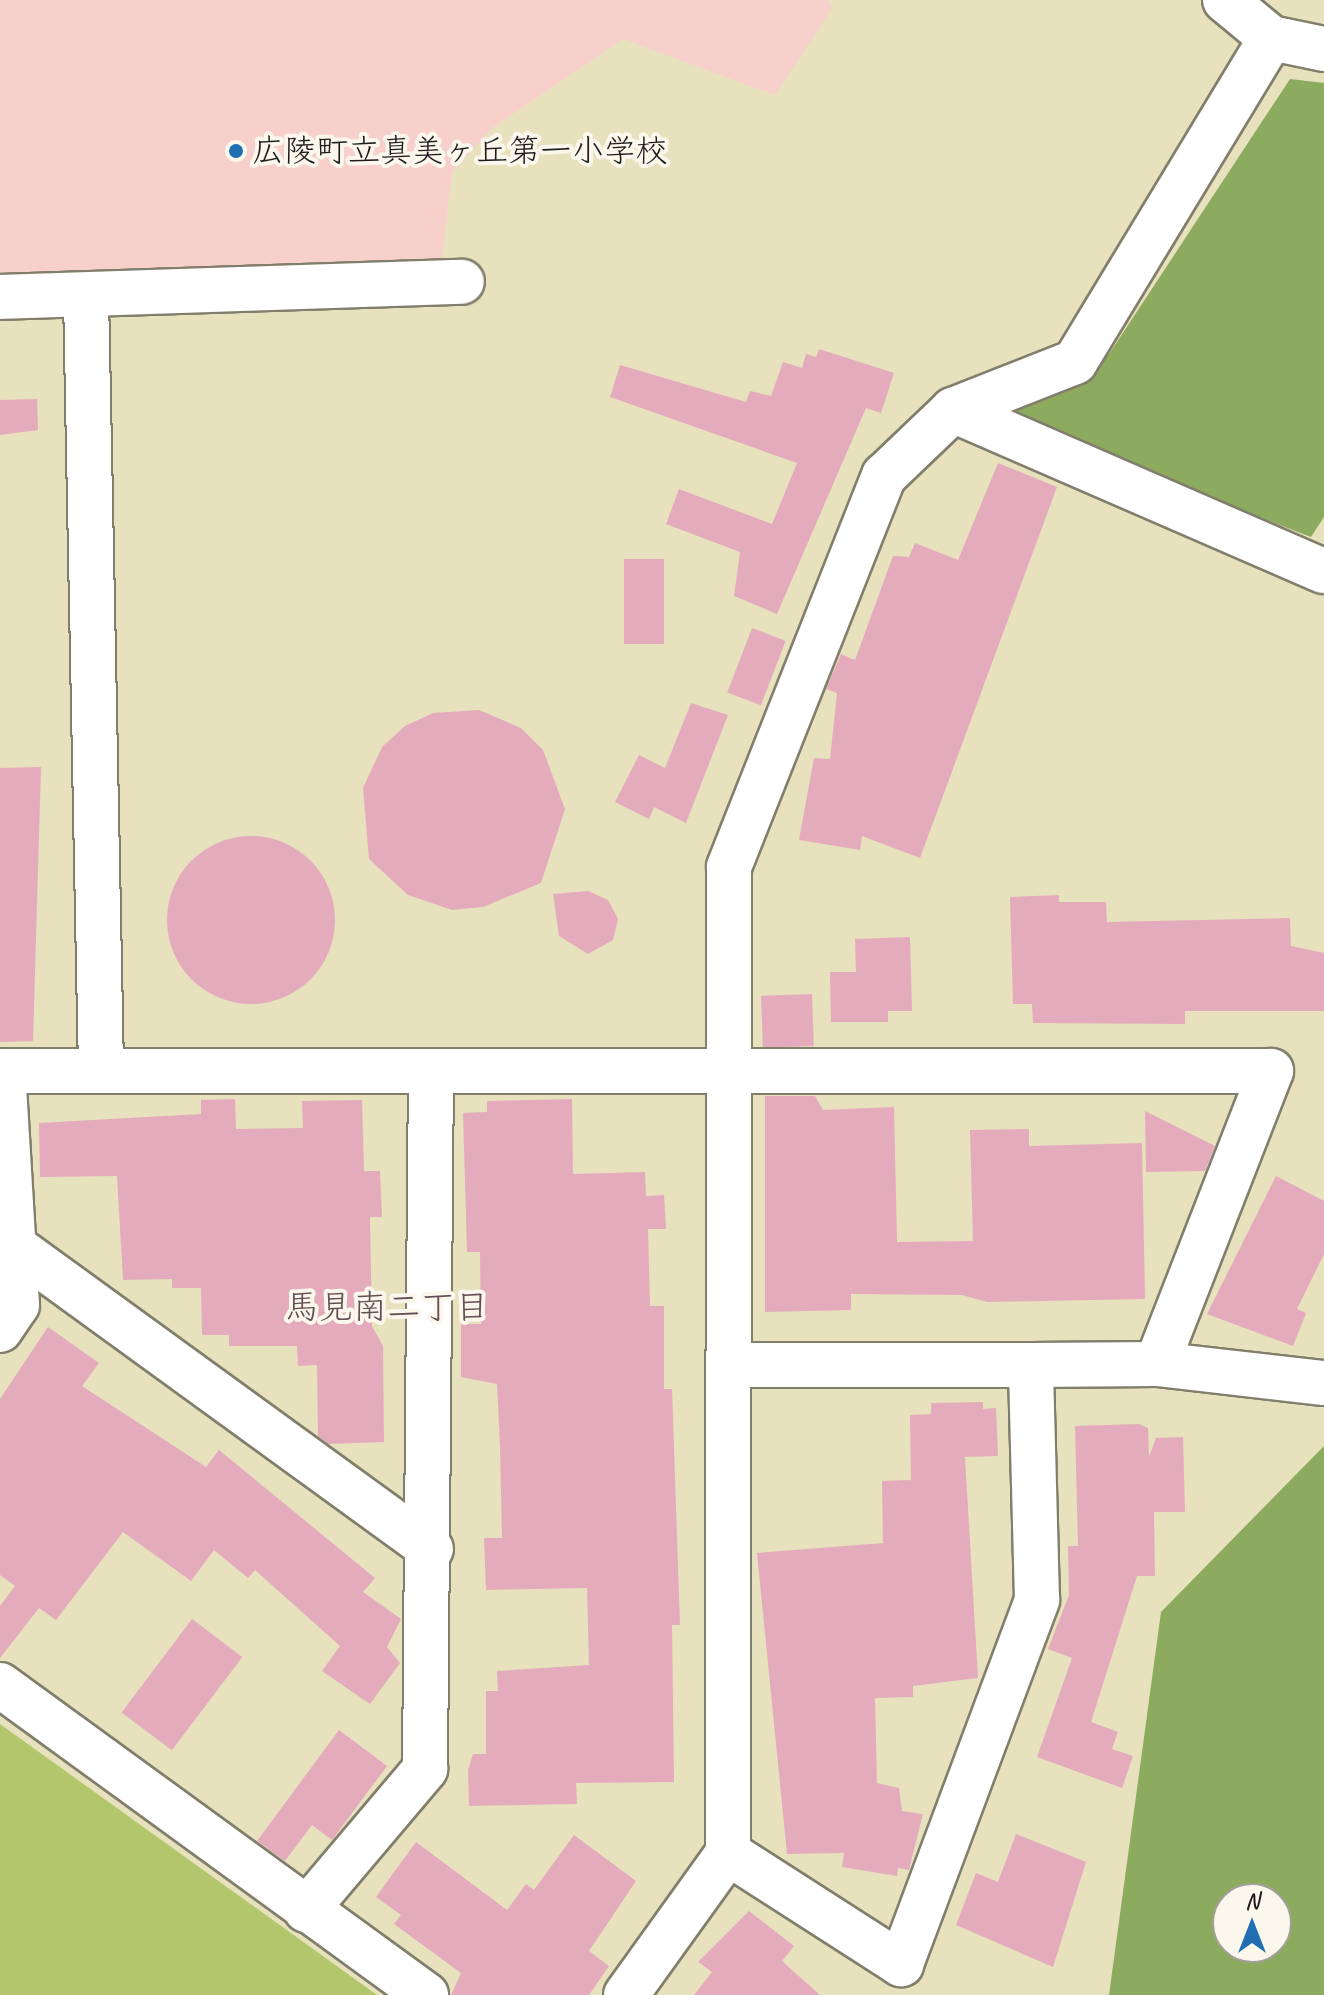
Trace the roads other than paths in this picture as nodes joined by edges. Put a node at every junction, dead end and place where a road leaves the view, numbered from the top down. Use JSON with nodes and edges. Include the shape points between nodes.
{"nodes":[{"id":1,"x":1225,"y":0,"type":"edge"},
{"id":2,"x":1271,"y":38,"type":"junction"},
{"id":3,"x":1324,"y":49,"type":"edge"},
{"id":4,"x":462,"y":282,"type":"dead end"},
{"id":5,"x":86,"y":295,"type":"junction"},
{"id":6,"x":0,"y":297,"type":"edge"},
{"id":7,"x":953,"y":410,"type":"junction"},
{"id":8,"x":1324,"y":571,"type":"edge"},
{"id":9,"x":101,"y":1068,"type":"junction"},
{"id":10,"x":2,"y":1071,"type":"edge"},
{"id":11,"x":431,"y":1071,"type":"junction"},
{"id":12,"x":725,"y":1074,"type":"junction"},
{"id":13,"x":8,"y":1247,"type":"edge"},
{"id":14,"x":0,"y":1330,"type":"edge"},
{"id":15,"x":1157,"y":1364,"type":"junction"},
{"id":16,"x":731,"y":1365,"type":"junction"},
{"id":17,"x":1031,"y":1365,"type":"junction"},
{"id":18,"x":1324,"y":1383,"type":"edge"},
{"id":19,"x":431,"y":1549,"type":"junction"},
{"id":20,"x":0,"y":1685,"type":"edge"},
{"id":21,"x":728,"y":1853,"type":"junction"},
{"id":22,"x":306,"y":1910,"type":"junction"},
{"id":23,"x":426,"y":1995,"type":"edge"},
{"id":24,"x":626,"y":1995,"type":"edge"}],
"edges":[{"from":1,"to":2,"type":"street"},
{"from":2,"to":3,"type":"street"},
{"from":2,"to":7,"type":"street","via":[[1075,362]]},
{"from":4,"to":5,"type":"street"},
{"from":5,"to":6,"type":"street"},
{"from":5,"to":9,"type":"street"},
{"from":7,"to":8,"type":"street"},
{"from":7,"to":12,"type":"street","via":[[884,476],[729,867]]},
{"from":9,"to":10,"type":"street"},
{"from":9,"to":11,"type":"street"},
{"from":10,"to":13,"type":"street"},
{"from":11,"to":12,"type":"street"},
{"from":11,"to":19,"type":"street"},
{"from":12,"to":15,"type":"street","via":[[1271,1071]]},
{"from":12,"to":16,"type":"street"},
{"from":13,"to":14,"type":"street","via":[[17,1305]]},
{"from":13,"to":19,"type":"street"},
{"from":15,"to":17,"type":"street"},
{"from":15,"to":18,"type":"street"},
{"from":16,"to":17,"type":"street"},
{"from":16,"to":21,"type":"street"},
{"from":17,"to":21,"type":"street","via":[[1037,1600],[901,1964]]},
{"from":19,"to":22,"type":"street","via":[[425,1769]]},
{"from":20,"to":22,"type":"street"},
{"from":21,"to":24,"type":"street"},
{"from":22,"to":23,"type":"street"}]}
